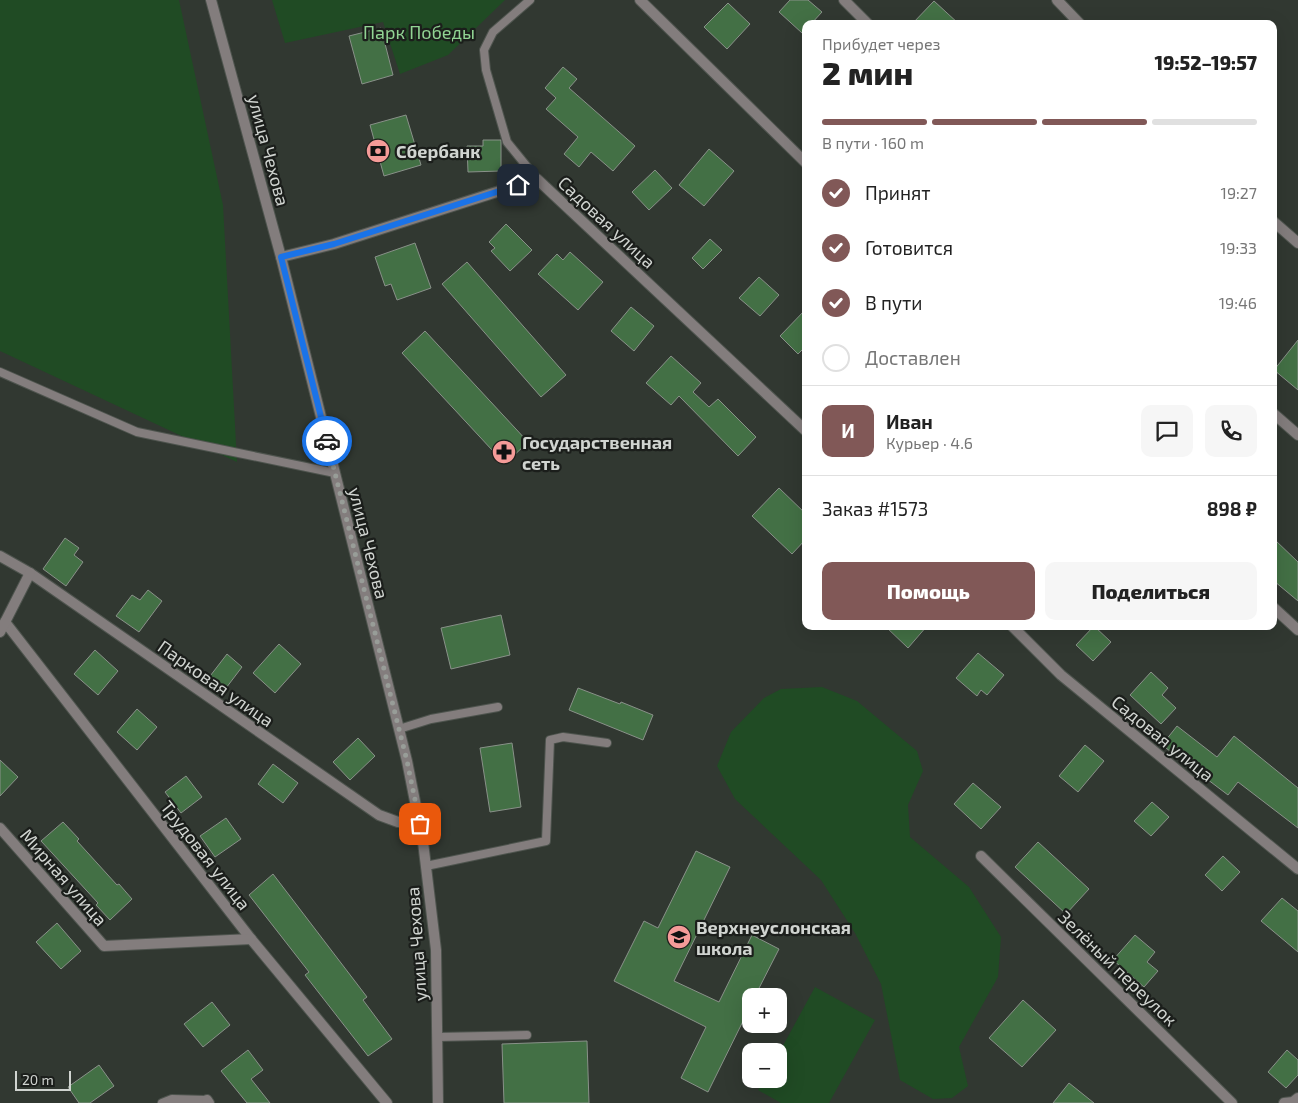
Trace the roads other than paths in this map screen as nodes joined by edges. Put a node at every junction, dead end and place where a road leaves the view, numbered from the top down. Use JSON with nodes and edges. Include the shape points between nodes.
{"nodes":[{"id":1,"x":211,"y":0,"type":"edge"},
{"id":2,"x":530,"y":0,"type":"edge"},
{"id":3,"x":640,"y":0,"type":"edge"},
{"id":4,"x":844,"y":0,"type":"edge"},
{"id":5,"x":1057,"y":0,"type":"edge"},
{"id":6,"x":864,"y":20,"type":"edge"},
{"id":7,"x":1076,"y":20,"type":"edge"},
{"id":8,"x":802,"y":159,"type":"edge"},
{"id":9,"x":537,"y":179,"type":"junction"},
{"id":10,"x":1277,"y":225,"type":"edge"},
{"id":11,"x":1298,"y":243,"type":"edge"},
{"id":12,"x":281,"y":257,"type":"junction"},
{"id":13,"x":0,"y":372,"type":"edge"},
{"id":14,"x":1277,"y":417,"type":"edge"},
{"id":15,"x":802,"y":427,"type":"edge"},
{"id":16,"x":1298,"y":435,"type":"edge"},
{"id":17,"x":335,"y":473,"type":"junction"},
{"id":18,"x":0,"y":556,"type":"edge"},
{"id":19,"x":30,"y":573,"type":"junction"},
{"id":20,"x":1277,"y":611,"type":"edge"},
{"id":21,"x":5,"y":622,"type":"junction"},
{"id":22,"x":1016,"y":630,"type":"edge"},
{"id":23,"x":1298,"y":630,"type":"edge"},
{"id":24,"x":0,"y":632,"type":"edge"},
{"id":25,"x":498,"y":707,"type":"dead end"},
{"id":26,"x":399,"y":729,"type":"junction"},
{"id":27,"x":607,"y":743,"type":"dead end"},
{"id":28,"x":420,"y":824,"type":"junction"},
{"id":29,"x":0,"y":828,"type":"edge"},
{"id":30,"x":980,"y":856,"type":"dead end"},
{"id":31,"x":426,"y":866,"type":"junction"},
{"id":32,"x":1298,"y":869,"type":"edge"},
{"id":33,"x":251,"y":939,"type":"junction"},
{"id":34,"x":527,"y":1034,"type":"dead end"},
{"id":35,"x":437,"y":1037,"type":"junction"},
{"id":36,"x":1298,"y":1098,"type":"edge"},
{"id":37,"x":208,"y":1102,"type":"edge"},
{"id":38,"x":162,"y":1103,"type":"edge"},
{"id":39,"x":387,"y":1103,"type":"edge"},
{"id":40,"x":438,"y":1103,"type":"edge"},
{"id":41,"x":1232,"y":1103,"type":"edge"},
{"id":42,"x":1284,"y":1103,"type":"edge"}],
"edges":[{"from":1,"to":12,"type":"street","name":"улица Чехова"},
{"from":2,"to":9,"type":"lane","via":[[493,32],[484,50],[486,70],[507,142]]},
{"from":3,"to":8,"type":"street"},
{"from":4,"to":6,"type":"street"},
{"from":5,"to":7,"type":"street"},
{"from":9,"to":12,"type":"street","name":"Садовая улица","via":[[334,244]]},
{"from":9,"to":15,"type":"street","name":"Садовая улица"},
{"from":10,"to":11,"type":"street"},
{"from":12,"to":17,"type":"street","name":"улица Чехова"},
{"from":13,"to":17,"type":"lane","via":[[137,432]]},
{"from":14,"to":16,"type":"street"},
{"from":17,"to":26,"type":"street","name":"улица Чехова"},
{"from":18,"to":19,"type":"street","name":"Парковая улица"},
{"from":19,"to":21,"type":"street"},
{"from":19,"to":28,"type":"street","name":"Парковая улица","via":[[379,815],[398,822]]},
{"from":20,"to":23,"type":"street"},
{"from":21,"to":24,"type":"street"},
{"from":21,"to":33,"type":"street","name":"Трудовая улица"},
{"from":22,"to":32,"type":"street","name":"Садовая улица","via":[[1061,675]]},
{"from":25,"to":26,"type":"lane","via":[[431,719]]},
{"from":26,"to":28,"type":"street","name":"улица Чехова"},
{"from":27,"to":31,"type":"lane","via":[[563,737],[550,740],[546,841]]},
{"from":28,"to":31,"type":"street","name":"улица Чехова"},
{"from":29,"to":33,"type":"street","name":"Мирная улица","via":[[104,946]]},
{"from":30,"to":41,"type":"street","name":"Зелёный переулок"},
{"from":31,"to":35,"type":"street","name":"улица Чехова","via":[[436,950]]},
{"from":33,"to":39,"type":"street","name":"Трудовая улица"},
{"from":34,"to":35,"type":"lane"},
{"from":35,"to":40,"type":"street","name":"улица Чехова"},
{"from":36,"to":42,"type":"street"},
{"from":37,"to":38,"type":"lane","via":[[172,1099]]}]}
